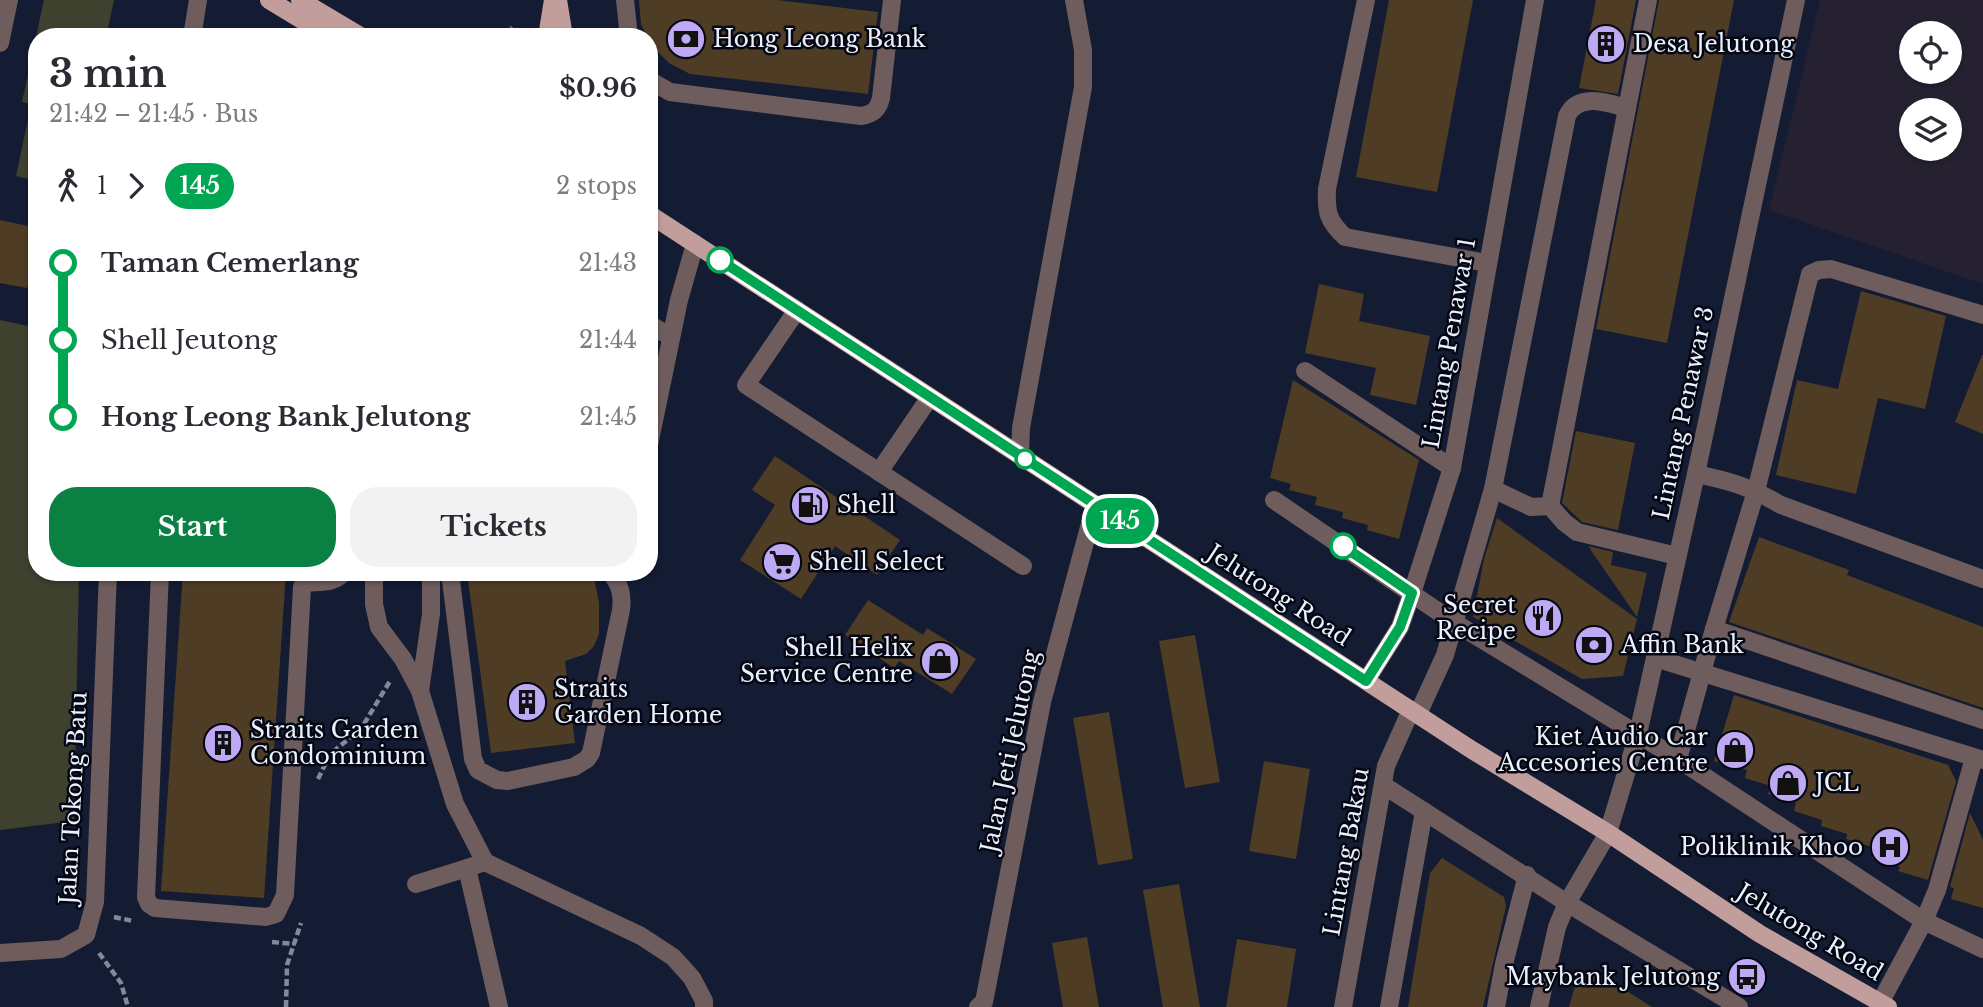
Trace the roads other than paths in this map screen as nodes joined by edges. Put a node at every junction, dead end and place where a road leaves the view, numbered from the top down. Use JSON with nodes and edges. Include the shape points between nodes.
{"nodes":[{"id":1,"x":9,"y":0,"type":"edge"},
{"id":2,"x":198,"y":0,"type":"edge"},
{"id":3,"x":270,"y":0,"type":"edge"},
{"id":4,"x":300,"y":0,"type":"edge"},
{"id":5,"x":553,"y":0,"type":"edge"},
{"id":6,"x":558,"y":0,"type":"edge"},
{"id":7,"x":625,"y":0,"type":"edge"},
{"id":8,"x":892,"y":0,"type":"edge"},
{"id":9,"x":1074,"y":0,"type":"edge"},
{"id":10,"x":1366,"y":0,"type":"edge"},
{"id":11,"x":1535,"y":0,"type":"edge"},
{"id":12,"x":1648,"y":0,"type":"edge"},
{"id":13,"x":1796,"y":0,"type":"edge"},
{"id":14,"x":193,"y":28,"type":"edge"},
{"id":15,"x":315,"y":28,"type":"edge"},
{"id":16,"x":347,"y":28,"type":"edge"},
{"id":17,"x":548,"y":28,"type":"edge"},
{"id":18,"x":563,"y":28,"type":"edge"},
{"id":19,"x":628,"y":28,"type":"edge"},
{"id":20,"x":0,"y":43,"type":"edge"},
{"id":21,"x":658,"y":85,"type":"edge"},
{"id":22,"x":1627,"y":107,"type":"junction"},
{"id":23,"x":658,"y":220,"type":"edge"},
{"id":24,"x":695,"y":244,"type":"junction"},
{"id":25,"x":1487,"y":262,"type":"junction"},
{"id":26,"x":797,"y":310,"type":"junction"},
{"id":27,"x":1983,"y":315,"type":"edge"},
{"id":28,"x":658,"y":329,"type":"edge"},
{"id":29,"x":671,"y":337,"type":"junction"},
{"id":30,"x":658,"y":370,"type":"edge"},
{"id":31,"x":1305,"y":371,"type":"dead end"},
{"id":32,"x":930,"y":397,"type":"junction"},
{"id":33,"x":1020,"y":456,"type":"junction"},
{"id":34,"x":1452,"y":468,"type":"junction"},
{"id":35,"x":879,"y":471,"type":"junction"},
{"id":36,"x":1696,"y":474,"type":"junction"},
{"id":37,"x":1493,"y":489,"type":"junction"},
{"id":38,"x":1756,"y":491,"type":"junction"},
{"id":39,"x":1274,"y":500,"type":"dead end"},
{"id":40,"x":1095,"y":505,"type":"junction"},
{"id":41,"x":1550,"y":506,"type":"junction"},
{"id":42,"x":1677,"y":556,"type":"junction"},
{"id":43,"x":1023,"y":566,"type":"dead end"},
{"id":44,"x":1983,"y":579,"type":"edge"},
{"id":45,"x":108,"y":581,"type":"edge"},
{"id":46,"x":160,"y":581,"type":"edge"},
{"id":47,"x":333,"y":581,"type":"edge"},
{"id":48,"x":374,"y":581,"type":"edge"},
{"id":49,"x":431,"y":581,"type":"edge"},
{"id":50,"x":451,"y":581,"type":"edge"},
{"id":51,"x":617,"y":581,"type":"edge"},
{"id":52,"x":1412,"y":593,"type":"junction"},
{"id":53,"x":1455,"y":623,"type":"junction"},
{"id":54,"x":1714,"y":629,"type":"junction"},
{"id":55,"x":1655,"y":658,"type":"junction"},
{"id":56,"x":1702,"y":672,"type":"junction"},
{"id":57,"x":1366,"y":681,"type":"junction"},
{"id":58,"x":421,"y":691,"type":"junction"},
{"id":59,"x":1414,"y":712,"type":"junction"},
{"id":60,"x":1983,"y":720,"type":"edge"},
{"id":61,"x":1638,"y":734,"type":"junction"},
{"id":62,"x":1678,"y":759,"type":"junction"},
{"id":63,"x":1979,"y":759,"type":"edge"},
{"id":64,"x":1383,"y":785,"type":"junction"},
{"id":65,"x":1424,"y":811,"type":"junction"},
{"id":66,"x":1608,"y":833,"type":"junction"},
{"id":67,"x":485,"y":862,"type":"junction"},
{"id":68,"x":467,"y":868,"type":"junction"},
{"id":69,"x":1527,"y":875,"type":"junction"},
{"id":70,"x":416,"y":884,"type":"dead end"},
{"id":71,"x":1567,"y":903,"type":"junction"},
{"id":72,"x":1924,"y":921,"type":"junction"},
{"id":73,"x":1983,"y":949,"type":"edge"},
{"id":74,"x":0,"y":953,"type":"edge"},
{"id":75,"x":1884,"y":1005,"type":"edge"},
{"id":76,"x":499,"y":1007,"type":"edge"},
{"id":77,"x":704,"y":1007,"type":"edge"},
{"id":78,"x":978,"y":1007,"type":"edge"},
{"id":79,"x":1343,"y":1007,"type":"edge"},
{"id":80,"x":1389,"y":1007,"type":"edge"},
{"id":81,"x":1496,"y":1007,"type":"edge"},
{"id":82,"x":1539,"y":1007,"type":"edge"},
{"id":83,"x":1739,"y":1007,"type":"edge"}],
"edges":[{"from":1,"to":20,"type":"street"},
{"from":2,"to":14,"type":"street"},
{"from":3,"to":15,"type":"main road"},
{"from":4,"to":16,"type":"main road"},
{"from":5,"to":17,"type":"main road"},
{"from":6,"to":18,"type":"main road"},
{"from":7,"to":19,"type":"street"},
{"from":8,"to":21,"type":"street","via":[[881,98],[869,114],[670,92]]},
{"from":9,"to":33,"type":"street","via":[[1083,50],[1083,87],[1021,428]]},
{"from":10,"to":25,"type":"street","via":[[1327,190],[1326,209],[1333,225],[1345,237]]},
{"from":11,"to":25,"type":"street","name":"Lintang Penawar 1"},
{"from":12,"to":22,"type":"street"},
{"from":13,"to":36,"type":"street","name":"Lintang Penawar 3"},
{"from":22,"to":37,"type":"street","name":"Lintang Bakau","via":[[1588,100],[1570,109],[1567,116]]},
{"from":22,"to":41,"type":"street"},
{"from":23,"to":24,"type":"main road","name":"Jelutong Road"},
{"from":24,"to":26,"type":"main road","name":"Jelutong Road"},
{"from":24,"to":29,"type":"street"},
{"from":25,"to":34,"type":"street","name":"Lintang Penawar 1"},
{"from":26,"to":32,"type":"main road","name":"Jelutong Road"},
{"from":26,"to":35,"type":"street","via":[[746,385]]},
{"from":27,"to":38,"type":"street","via":[[1831,269],[1810,274]]},
{"from":28,"to":29,"type":"street"},
{"from":29,"to":30,"type":"street"},
{"from":31,"to":34,"type":"street"},
{"from":32,"to":33,"type":"main road","name":"Jelutong Road"},
{"from":32,"to":35,"type":"street"},
{"from":33,"to":40,"type":"main road","name":"Jelutong Road"},
{"from":34,"to":52,"type":"street","name":"Lintang Penawar 1"},
{"from":35,"to":43,"type":"street"},
{"from":36,"to":38,"type":"street"},
{"from":36,"to":42,"type":"street","name":"Lintang Penawar 3"},
{"from":37,"to":41,"type":"street","via":[[1531,507]]},
{"from":37,"to":53,"type":"street","name":"Lintang Bakau"},
{"from":38,"to":44,"type":"street","via":[[1781,505]]},
{"from":38,"to":54,"type":"street"},
{"from":39,"to":52,"type":"street"},
{"from":40,"to":57,"type":"main road","name":"Jelutong Road"},
{"from":40,"to":78,"type":"street","name":"Jalan Jeti Jelutong","via":[[1042,702],[984,1002]]},
{"from":41,"to":42,"type":"street","via":[[1577,532]]},
{"from":42,"to":55,"type":"street","name":"Lintang Penawar 3"},
{"from":45,"to":74,"type":"street","name":"Jalan Tokong Batu","via":[[95,902],[86,936],[61,949]]},
{"from":46,"to":47,"type":"street","via":[[146,897],[155,908],[266,917],[276,914],[285,895],[302,587],[304,583]]},
{"from":48,"to":58,"type":"street","via":[[379,627]]},
{"from":49,"to":58,"type":"street"},
{"from":50,"to":51,"type":"street","via":[[473,759],[478,770],[508,781],[574,767],[591,753],[621,610]]},
{"from":52,"to":53,"type":"street"},
{"from":52,"to":57,"type":"street","name":"Lintang Penawar 1","via":[[1400,627]]},
{"from":53,"to":59,"type":"street","name":"Lintang Bakau","via":[[1445,655]]},
{"from":53,"to":61,"type":"street"},
{"from":54,"to":56,"type":"street"},
{"from":54,"to":60,"type":"street"},
{"from":55,"to":56,"type":"street"},
{"from":55,"to":61,"type":"street","name":"Lintang Penawar 3"},
{"from":56,"to":62,"type":"street"},
{"from":56,"to":63,"type":"street"},
{"from":57,"to":59,"type":"main road","name":"Jelutong Road"},
{"from":58,"to":67,"type":"street","via":[[455,804]]},
{"from":59,"to":64,"type":"street","name":"Lintang Bakau","via":[[1391,754]]},
{"from":59,"to":66,"type":"main road","name":"Jelutong Road"},
{"from":61,"to":62,"type":"street"},
{"from":61,"to":66,"type":"street","name":"Lintang Penawar 3"},
{"from":62,"to":72,"type":"street"},
{"from":63,"to":72,"type":"street"},
{"from":64,"to":65,"type":"street"},
{"from":64,"to":79,"type":"street","name":"Lintang Bakau"},
{"from":65,"to":69,"type":"street"},
{"from":65,"to":80,"type":"street"},
{"from":66,"to":71,"type":"street","name":"Lintang Penawar 3"},
{"from":66,"to":75,"type":"main road","name":"Jelutong Road","via":[[1760,934]]},
{"from":67,"to":68,"type":"street"},
{"from":67,"to":77,"type":"street","via":[[641,936],[673,957],[692,978]]},
{"from":68,"to":70,"type":"street"},
{"from":68,"to":76,"type":"street"},
{"from":69,"to":71,"type":"street"},
{"from":69,"to":81,"type":"street"},
{"from":71,"to":82,"type":"street","name":"Lintang Penawar 3"},
{"from":71,"to":83,"type":"street"},
{"from":72,"to":73,"type":"street"},
{"from":72,"to":75,"type":"street"}]}
